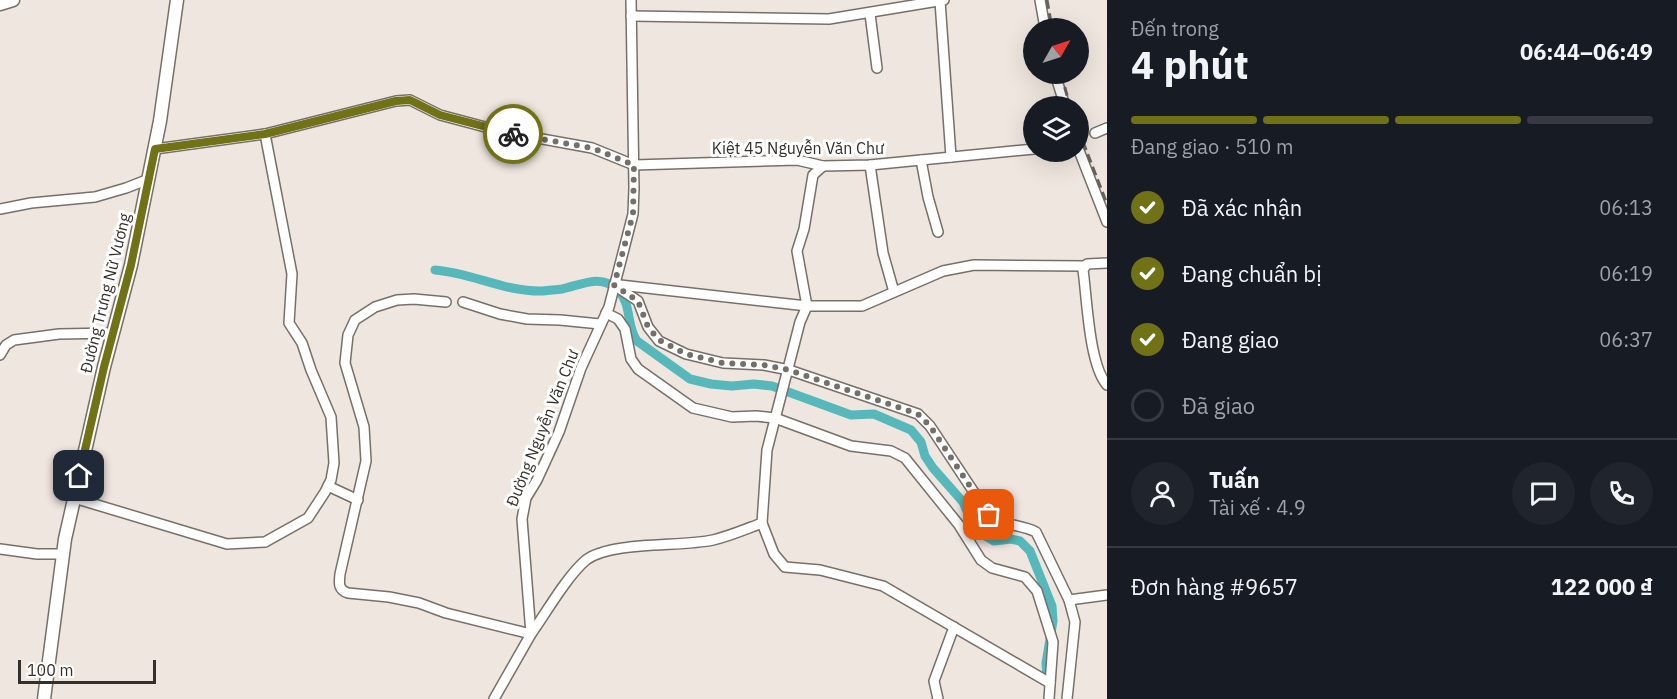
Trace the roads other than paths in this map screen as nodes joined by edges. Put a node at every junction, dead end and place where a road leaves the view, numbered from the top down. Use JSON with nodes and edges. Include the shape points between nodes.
{"nodes":[{"id":1,"x":13,"y":0,"type":"edge"},
{"id":2,"x":177,"y":0,"type":"edge"},
{"id":3,"x":631,"y":0,"type":"edge"},
{"id":4,"x":944,"y":0,"type":"edge"},
{"id":5,"x":1040,"y":0,"type":"edge"},
{"id":6,"x":939,"y":1,"type":"edge"},
{"id":7,"x":0,"y":4,"type":"edge"},
{"id":8,"x":890,"y":5,"type":"edge"},
{"id":9,"x":870,"y":14,"type":"junction"},
{"id":10,"x":631,"y":16,"type":"junction"},
{"id":11,"x":1043,"y":18,"type":"edge"},
{"id":12,"x":877,"y":68,"type":"dead end"},
{"id":13,"x":1107,"y":128,"type":"edge"},
{"id":14,"x":1095,"y":133,"type":"dead end"},
{"id":15,"x":265,"y":134,"type":"junction"},
{"id":16,"x":155,"y":149,"type":"junction"},
{"id":17,"x":1023,"y":150,"type":"edge"},
{"id":18,"x":951,"y":157,"type":"junction"},
{"id":19,"x":921,"y":160,"type":"junction"},
{"id":20,"x":1083,"y":162,"type":"edge"},
{"id":21,"x":634,"y":165,"type":"junction"},
{"id":22,"x":870,"y":165,"type":"junction"},
{"id":23,"x":823,"y":166,"type":"junction"},
{"id":24,"x":149,"y":179,"type":"junction"},
{"id":25,"x":0,"y":209,"type":"edge"},
{"id":26,"x":1107,"y":222,"type":"edge"},
{"id":27,"x":938,"y":232,"type":"dead end"},
{"id":28,"x":1107,"y":263,"type":"edge"},
{"id":29,"x":1085,"y":266,"type":"junction"},
{"id":30,"x":614,"y":288,"type":"junction"},
{"id":31,"x":894,"y":292,"type":"junction"},
{"id":32,"x":446,"y":302,"type":"dead end"},
{"id":33,"x":463,"y":302,"type":"dead end"},
{"id":34,"x":807,"y":306,"type":"junction"},
{"id":35,"x":608,"y":310,"type":"junction"},
{"id":36,"x":600,"y":324,"type":"junction"},
{"id":37,"x":113,"y":333,"type":"junction"},
{"id":38,"x":0,"y":355,"type":"edge"},
{"id":39,"x":788,"y":371,"type":"junction"},
{"id":40,"x":1107,"y":385,"type":"edge"},
{"id":41,"x":775,"y":418,"type":"junction"},
{"id":42,"x":331,"y":487,"type":"junction"},
{"id":43,"x":74,"y":498,"type":"junction"},
{"id":44,"x":354,"y":498,"type":"junction"},
{"id":45,"x":762,"y":523,"type":"junction"},
{"id":46,"x":0,"y":549,"type":"edge"},
{"id":47,"x":63,"y":554,"type":"junction"},
{"id":48,"x":1107,"y":595,"type":"edge"},
{"id":49,"x":1069,"y":600,"type":"junction"},
{"id":50,"x":954,"y":627,"type":"junction"},
{"id":51,"x":531,"y":634,"type":"junction"},
{"id":52,"x":1050,"y":683,"type":"junction"},
{"id":53,"x":44,"y":699,"type":"edge"},
{"id":54,"x":494,"y":699,"type":"edge"},
{"id":55,"x":938,"y":699,"type":"edge"},
{"id":56,"x":1049,"y":699,"type":"edge"},
{"id":57,"x":1067,"y":699,"type":"edge"}],
"edges":[{"from":1,"to":7,"type":"street"},
{"from":2,"to":16,"type":"street","name":"Đường Trưng Nữ Vương"},
{"from":3,"to":10,"type":"street"},
{"from":4,"to":6,"type":"street"},
{"from":5,"to":11,"type":"street"},
{"from":6,"to":8,"type":"street"},
{"from":6,"to":18,"type":"street"},
{"from":8,"to":9,"type":"street"},
{"from":9,"to":10,"type":"street","via":[[812,20]]},
{"from":9,"to":12,"type":"street"},
{"from":10,"to":21,"type":"street"},
{"from":13,"to":14,"type":"street"},
{"from":15,"to":16,"type":"street"},
{"from":15,"to":21,"type":"street","via":[[410,100],[440,115],[504,132],[592,148]]},
{"from":15,"to":42,"type":"street","via":[[292,273],[289,322],[302,343],[331,417]]},
{"from":16,"to":24,"type":"street","name":"Đường Trưng Nữ Vương"},
{"from":17,"to":18,"type":"street","name":"Kiệt 45 Nguyễn Văn Chư"},
{"from":18,"to":19,"type":"street","name":"Kiệt 45 Nguyễn Văn Chư"},
{"from":19,"to":22,"type":"street","name":"Kiệt 45 Nguyễn Văn Chư"},
{"from":19,"to":27,"type":"street"},
{"from":20,"to":26,"type":"street"},
{"from":21,"to":23,"type":"street","name":"Kiệt 45 Nguyễn Văn Chư","via":[[797,160]]},
{"from":21,"to":30,"type":"street","via":[[633,214]]},
{"from":22,"to":23,"type":"street","name":"Kiệt 45 Nguyễn Văn Chư"},
{"from":22,"to":31,"type":"street","via":[[883,253]]},
{"from":23,"to":34,"type":"street","via":[[813,175],[797,251]]},
{"from":24,"to":25,"type":"street","via":[[95,197]]},
{"from":24,"to":37,"type":"street","name":"Đường Trưng Nữ Vương"},
{"from":28,"to":29,"type":"street"},
{"from":29,"to":31,"type":"street","via":[[974,265],[943,271]]},
{"from":29,"to":40,"type":"street","via":[[1088,314],[1098,369]]},
{"from":30,"to":34,"type":"street"},
{"from":30,"to":35,"type":"street","name":"Đường Nguyễn Văn Chư"},
{"from":30,"to":39,"type":"street","via":[[638,301],[648,327],[659,340],[686,354]]},
{"from":31,"to":34,"type":"street","via":[[862,306]]},
{"from":32,"to":44,"type":"street","via":[[398,300],[375,307],[355,320],[351,328],[345,344],[345,363],[364,427],[366,461]]},
{"from":33,"to":36,"type":"street","via":[[513,317]]},
{"from":34,"to":39,"type":"street"},
{"from":35,"to":36,"type":"street","name":"Đường Nguyễn Văn Chư"},
{"from":35,"to":41,"type":"street","via":[[625,329],[634,364],[686,404],[700,412],[725,416]]},
{"from":36,"to":51,"type":"street","name":"Đường Nguyễn Văn Chư","via":[[559,432],[526,498],[522,519]]},
{"from":37,"to":38,"type":"street","via":[[14,340]]},
{"from":37,"to":43,"type":"street","name":"Đường Trưng Nữ Vương"},
{"from":39,"to":41,"type":"street"},
{"from":39,"to":49,"type":"street","via":[[918,414],[989,515],[1036,532]]},
{"from":41,"to":45,"type":"street","via":[[767,450]]},
{"from":41,"to":52,"type":"street","via":[[850,446],[891,451],[905,458],[959,525],[981,560],[992,568],[1025,577],[1037,591],[1053,642]]},
{"from":42,"to":43,"type":"street","via":[[308,518],[265,542],[227,544]]},
{"from":42,"to":44,"type":"street"},
{"from":43,"to":47,"type":"street","name":"Đường Trưng Nữ Vương"},
{"from":44,"to":51,"type":"street","via":[[340,574],[343,592],[418,603]]},
{"from":45,"to":50,"type":"street","via":[[774,554],[785,567],[820,570],[883,586]]},
{"from":45,"to":51,"type":"street","via":[[713,540],[623,548],[596,555],[576,571]]},
{"from":46,"to":47,"type":"street"},
{"from":47,"to":53,"type":"street","name":"Đường Trưng Nữ Vương"},
{"from":48,"to":49,"type":"street"},
{"from":49,"to":57,"type":"street","via":[[1075,622]]},
{"from":50,"to":52,"type":"street"},
{"from":50,"to":55,"type":"street","via":[[934,681]]},
{"from":51,"to":54,"type":"street"},
{"from":52,"to":56,"type":"street"}]}
